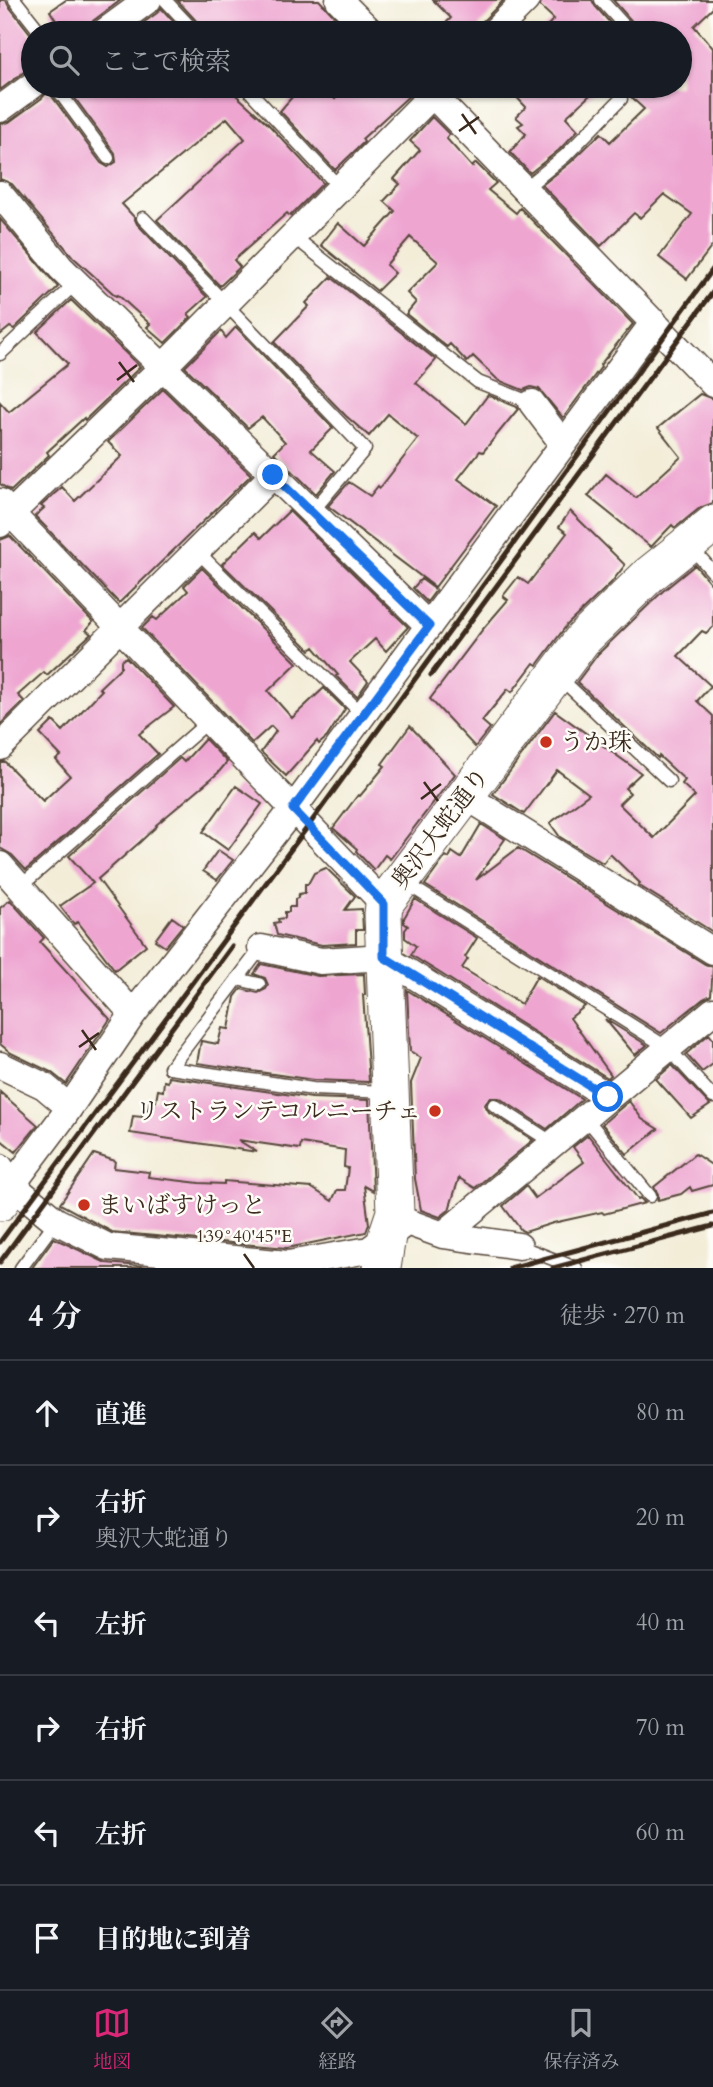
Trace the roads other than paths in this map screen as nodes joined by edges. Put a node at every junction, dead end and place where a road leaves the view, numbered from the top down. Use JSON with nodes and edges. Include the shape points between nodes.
{"nodes":[{"id":1,"x":15,"y":0,"type":"edge"},
{"id":2,"x":148,"y":0,"type":"edge"},
{"id":3,"x":165,"y":0,"type":"edge"},
{"id":4,"x":339,"y":0,"type":"edge"},
{"id":5,"x":526,"y":0,"type":"edge"},
{"id":6,"x":601,"y":0,"type":"edge"},
{"id":7,"x":32,"y":21,"type":"edge"},
{"id":8,"x":119,"y":21,"type":"edge"},
{"id":9,"x":185,"y":21,"type":"edge"},
{"id":10,"x":360,"y":21,"type":"edge"},
{"id":11,"x":505,"y":21,"type":"edge"},
{"id":12,"x":620,"y":21,"type":"edge"},
{"id":13,"x":21,"y":94,"type":"edge"},
{"id":14,"x":64,"y":98,"type":"edge"},
{"id":15,"x":256,"y":98,"type":"edge"},
{"id":16,"x":424,"y":98,"type":"edge"},
{"id":17,"x":440,"y":98,"type":"edge"},
{"id":18,"x":621,"y":99,"type":"dead end"},
{"id":19,"x":0,"y":109,"type":"edge"},
{"id":20,"x":108,"y":158,"type":"dead end"},
{"id":21,"x":341,"y":189,"type":"junction"},
{"id":22,"x":524,"y":189,"type":"junction"},
{"id":23,"x":0,"y":194,"type":"edge"},
{"id":24,"x":143,"y":218,"type":"dead end"},
{"id":25,"x":293,"y":236,"type":"junction"},
{"id":26,"x":76,"y":283,"type":"junction"},
{"id":27,"x":225,"y":304,"type":"junction"},
{"id":28,"x":654,"y":322,"type":"junction"},
{"id":29,"x":0,"y":354,"type":"edge"},
{"id":30,"x":163,"y":367,"type":"junction"},
{"id":31,"x":713,"y":384,"type":"edge"},
{"id":32,"x":532,"y":403,"type":"joint"},
{"id":33,"x":563,"y":444,"type":"junction"},
{"id":34,"x":273,"y":475,"type":"junction"},
{"id":35,"x":312,"y":512,"type":"junction"},
{"id":36,"x":4,"y":513,"type":"edge"},
{"id":37,"x":701,"y":534,"type":"edge"},
{"id":38,"x":197,"y":551,"type":"junction"},
{"id":39,"x":713,"y":572,"type":"edge"},
{"id":40,"x":429,"y":626,"type":"junction"},
{"id":41,"x":120,"y":628,"type":"junction"},
{"id":42,"x":556,"y":674,"type":"junction"},
{"id":43,"x":363,"y":715,"type":"junction"},
{"id":44,"x":209,"y":720,"type":"junction"},
{"id":45,"x":0,"y":747,"type":"edge"},
{"id":46,"x":669,"y":781,"type":"dead end"},
{"id":47,"x":464,"y":795,"type":"junction"},
{"id":48,"x":293,"y":809,"type":"junction"},
{"id":49,"x":5,"y":879,"type":"edge"},
{"id":50,"x":392,"y":892,"type":"junction"},
{"id":51,"x":261,"y":948,"type":"joint"},
{"id":52,"x":713,"y":951,"type":"edge"},
{"id":53,"x":384,"y":957,"type":"junction"},
{"id":54,"x":237,"y":979,"type":"junction"},
{"id":55,"x":259,"y":984,"type":"dead end"},
{"id":56,"x":713,"y":1011,"type":"edge"},
{"id":57,"x":133,"y":1014,"type":"junction"},
{"id":58,"x":668,"y":1048,"type":"junction"},
{"id":59,"x":0,"y":1065,"type":"edge"},
{"id":60,"x":390,"y":1092,"type":"junction"},
{"id":61,"x":608,"y":1097,"type":"junction"},
{"id":62,"x":713,"y":1097,"type":"edge"},
{"id":63,"x":494,"y":1105,"type":"dead end"},
{"id":64,"x":69,"y":1107,"type":"junction"},
{"id":65,"x":585,"y":1117,"type":"junction"},
{"id":66,"x":554,"y":1143,"type":"junction"},
{"id":67,"x":4,"y":1185,"type":"edge"},
{"id":68,"x":650,"y":1196,"type":"dead end"},
{"id":69,"x":56,"y":1221,"type":"junction"},
{"id":70,"x":443,"y":1235,"type":"junction"},
{"id":71,"x":387,"y":1241,"type":"edge"},
{"id":72,"x":519,"y":1245,"type":"joint"},
{"id":73,"x":21,"y":1268,"type":"edge"},
{"id":74,"x":576,"y":1268,"type":"edge"}],
"edges":[{"from":1,"to":7,"type":"lane"},
{"from":2,"to":8,"type":"street"},
{"from":3,"to":9,"type":"lane"},
{"from":4,"to":10,"type":"street"},
{"from":5,"to":11,"type":"street"},
{"from":6,"to":12,"type":"lane"},
{"from":13,"to":19,"type":"street"},
{"from":14,"to":20,"type":"lane"},
{"from":15,"to":21,"type":"lane"},
{"from":16,"to":21,"type":"street"},
{"from":17,"to":22,"type":"street"},
{"from":18,"to":22,"type":"lane","via":[[565,156]]},
{"from":21,"to":25,"type":"street"},
{"from":22,"to":28,"type":"street"},
{"from":23,"to":26,"type":"street"},
{"from":24,"to":27,"type":"lane"},
{"from":25,"to":27,"type":"street"},
{"from":25,"to":32,"type":"lane","via":[[478,382]]},
{"from":26,"to":29,"type":"lane"},
{"from":26,"to":30,"type":"street"},
{"from":27,"to":30,"type":"street"},
{"from":27,"to":35,"type":"lane","via":[[365,449]]},
{"from":28,"to":31,"type":"street"},
{"from":28,"to":33,"type":"street"},
{"from":30,"to":34,"type":"street"},
{"from":30,"to":36,"type":"street"},
{"from":32,"to":33,"type":"street"},
{"from":33,"to":40,"type":"street"},
{"from":34,"to":35,"type":"street"},
{"from":34,"to":38,"type":"street"},
{"from":35,"to":40,"type":"street"},
{"from":36,"to":41,"type":"street"},
{"from":37,"to":39,"type":"lane"},
{"from":37,"to":42,"type":"street","name":"奥沢大蛇通り","via":[[620,602]]},
{"from":38,"to":41,"type":"street"},
{"from":38,"to":43,"type":"lane"},
{"from":40,"to":43,"type":"street"},
{"from":41,"to":44,"type":"street"},
{"from":41,"to":45,"type":"street"},
{"from":42,"to":46,"type":"lane"},
{"from":42,"to":47,"type":"street","name":"奥沢大蛇通り"},
{"from":43,"to":48,"type":"street"},
{"from":44,"to":48,"type":"street"},
{"from":44,"to":49,"type":"lane","via":[[29,879]]},
{"from":47,"to":50,"type":"street","name":"奥沢大蛇通り"},
{"from":47,"to":52,"type":"street"},
{"from":48,"to":50,"type":"street"},
{"from":48,"to":57,"type":"street"},
{"from":49,"to":57,"type":"street"},
{"from":50,"to":53,"type":"street","name":"奥沢大蛇通り"},
{"from":50,"to":58,"type":"lane"},
{"from":51,"to":53,"type":"street","via":[[321,961]]},
{"from":51,"to":54,"type":"lane"},
{"from":53,"to":60,"type":"street","name":"奥沢大蛇通り"},
{"from":53,"to":61,"type":"street"},
{"from":54,"to":55,"type":"lane"},
{"from":54,"to":60,"type":"lane","via":[[170,1069],[313,1089]]},
{"from":56,"to":58,"type":"street"},
{"from":57,"to":64,"type":"street"},
{"from":58,"to":61,"type":"street"},
{"from":58,"to":62,"type":"lane"},
{"from":59,"to":64,"type":"street","via":[[44,1086]]},
{"from":60,"to":71,"type":"street","name":"奥沢大蛇通り","via":[[395,1212]]},
{"from":61,"to":65,"type":"street"},
{"from":63,"to":66,"type":"lane"},
{"from":64,"to":67,"type":"street"},
{"from":65,"to":66,"type":"street"},
{"from":65,"to":68,"type":"lane"},
{"from":66,"to":70,"type":"street"},
{"from":67,"to":69,"type":"street"},
{"from":69,"to":71,"type":"street","via":[[108,1247],[288,1264],[369,1250]]},
{"from":69,"to":73,"type":"lane"},
{"from":70,"to":71,"type":"street","via":[[407,1222]]},
{"from":70,"to":72,"type":"street"},
{"from":72,"to":74,"type":"lane"}]}
